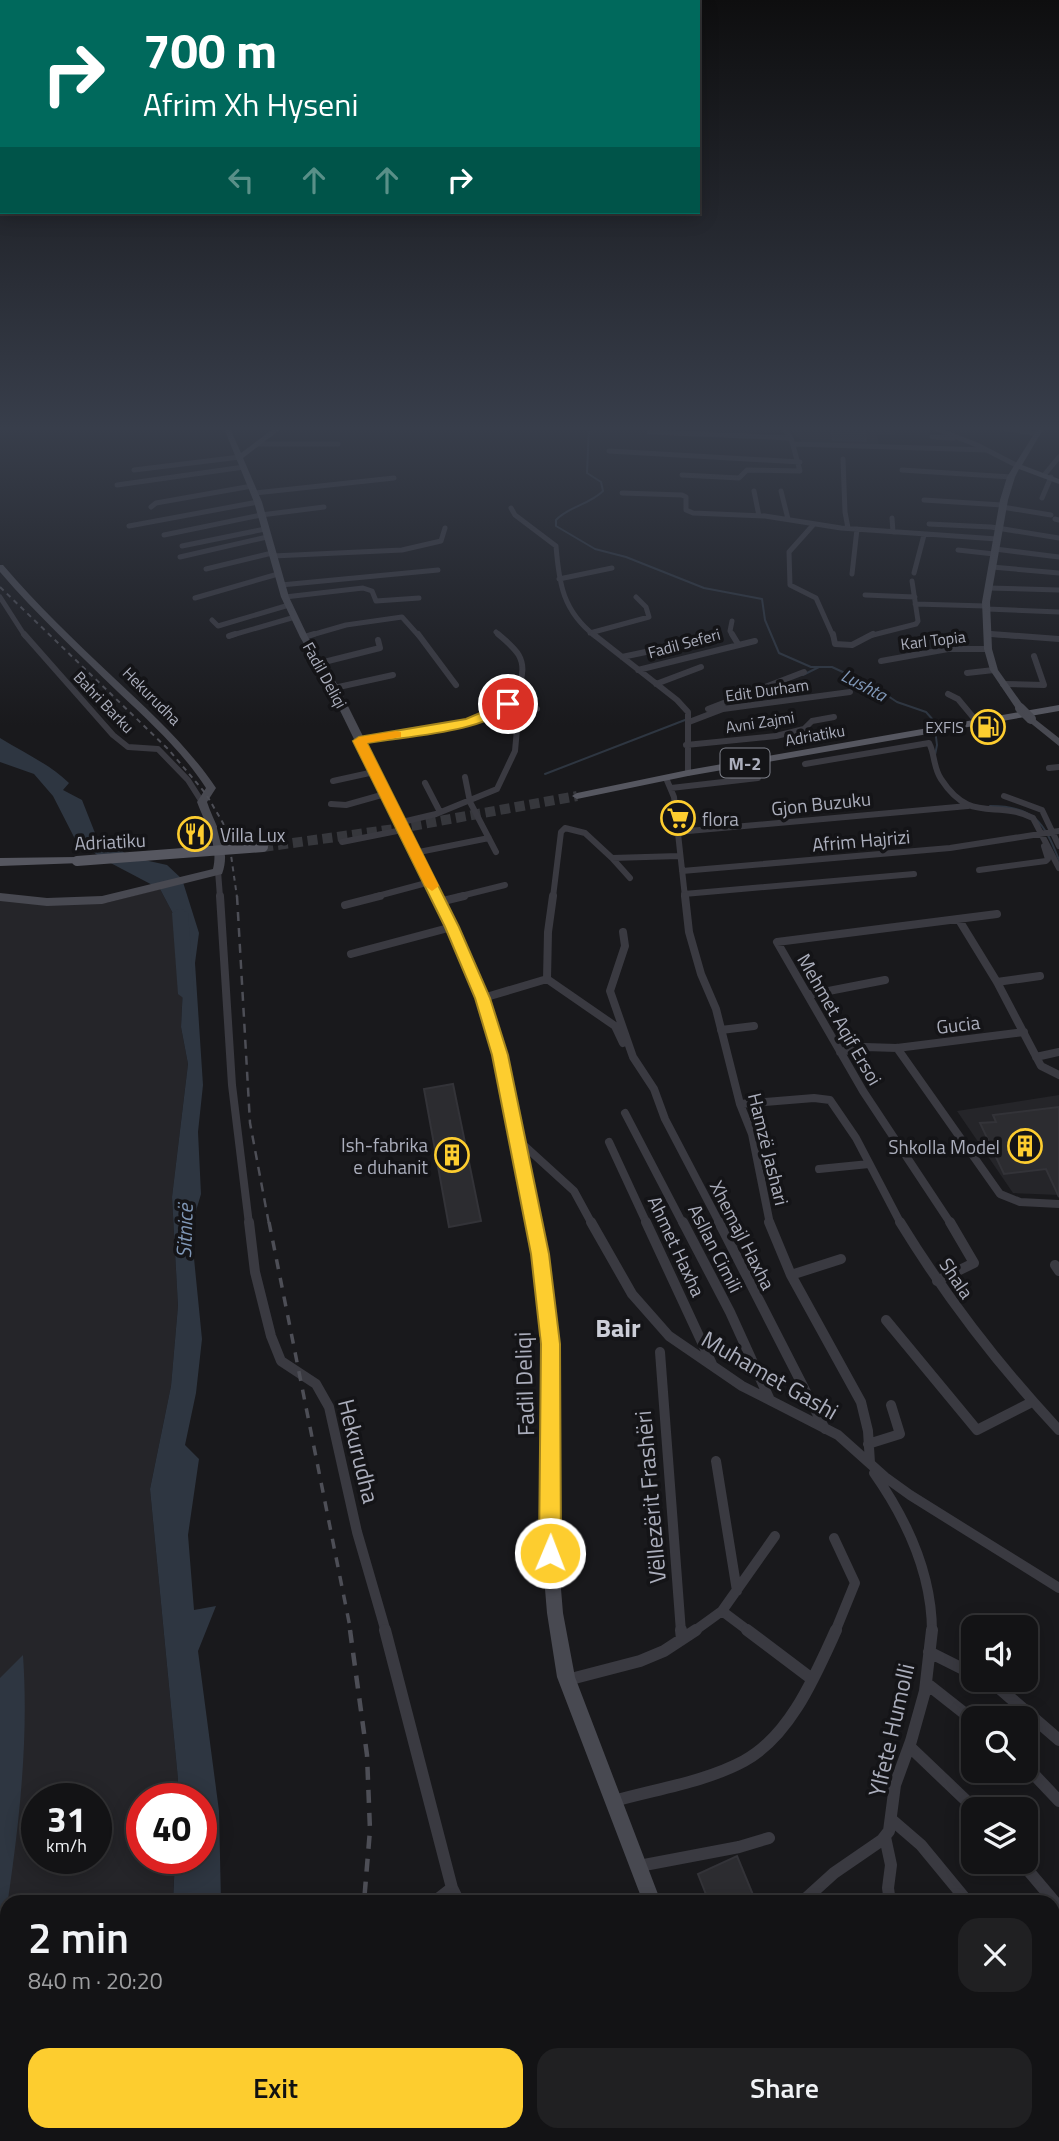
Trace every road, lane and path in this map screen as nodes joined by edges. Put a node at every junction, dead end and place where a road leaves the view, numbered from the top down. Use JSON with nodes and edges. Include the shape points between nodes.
{"nodes":[{"id":1,"x":187,"y":526,"type":"edge"},
{"id":2,"x":264,"y":526,"type":"edge"},
{"id":3,"x":529,"y":526,"type":"edge"},
{"id":4,"x":812,"y":526,"type":"edge"},
{"id":5,"x":830,"y":526,"type":"edge"},
{"id":6,"x":893,"y":526,"type":"edge"},
{"id":7,"x":942,"y":526,"type":"edge"},
{"id":8,"x":999,"y":526,"type":"edge"},
{"id":9,"x":445,"y":528,"type":"dead end"},
{"id":10,"x":848,"y":528,"type":"joint"},
{"id":11,"x":857,"y":529,"type":"junction"},
{"id":12,"x":893,"y":532,"type":"junction"},
{"id":13,"x":266,"y":533,"type":"junction"},
{"id":14,"x":998,"y":534,"type":"junction"},
{"id":15,"x":164,"y":535,"type":"dead end"},
{"id":16,"x":924,"y":536,"type":"junction"},
{"id":17,"x":1059,"y":538,"type":"edge"},
{"id":18,"x":182,"y":547,"type":"dead end"},
{"id":19,"x":958,"y":550,"type":"dead end"},
{"id":20,"x":994,"y":551,"type":"junction"},
{"id":21,"x":272,"y":554,"type":"junction"},
{"id":22,"x":180,"y":557,"type":"dead end"},
{"id":23,"x":1059,"y":557,"type":"edge"},
{"id":24,"x":0,"y":566,"type":"edge"},
{"id":25,"x":992,"y":567,"type":"junction"},
{"id":26,"x":612,"y":568,"type":"dead end"},
{"id":27,"x":206,"y":569,"type":"dead end"},
{"id":28,"x":438,"y":570,"type":"dead end"},
{"id":29,"x":915,"y":573,"type":"dead end"},
{"id":30,"x":1059,"y":573,"type":"edge"},
{"id":31,"x":852,"y":574,"type":"dead end"},
{"id":32,"x":559,"y":579,"type":"junction"},
{"id":33,"x":912,"y":581,"type":"dead end"},
{"id":34,"x":988,"y":588,"type":"junction"},
{"id":35,"x":1059,"y":590,"type":"edge"},
{"id":36,"x":865,"y":595,"type":"dead end"},
{"id":37,"x":286,"y":596,"type":"junction"},
{"id":38,"x":0,"y":597,"type":"edge"},
{"id":39,"x":636,"y":597,"type":"dead end"},
{"id":40,"x":195,"y":598,"type":"dead end"},
{"id":41,"x":419,"y":598,"type":"dead end"},
{"id":42,"x":915,"y":601,"type":"junction"},
{"id":43,"x":986,"y":608,"type":"junction"},
{"id":44,"x":1059,"y":612,"type":"edge"},
{"id":45,"x":212,"y":620,"type":"dead end"},
{"id":46,"x":733,"y":621,"type":"dead end"},
{"id":47,"x":496,"y":632,"type":"dead end"},
{"id":48,"x":590,"y":633,"type":"junction"},
{"id":49,"x":987,"y":634,"type":"junction"},
{"id":50,"x":229,"y":636,"type":"dead end"},
{"id":51,"x":304,"y":637,"type":"junction"},
{"id":52,"x":1059,"y":639,"type":"edge"},
{"id":53,"x":378,"y":640,"type":"dead end"},
{"id":54,"x":755,"y":640,"type":"dead end"},
{"id":55,"x":738,"y":644,"type":"junction"},
{"id":56,"x":679,"y":645,"type":"dead end"},
{"id":57,"x":988,"y":649,"type":"junction"},
{"id":58,"x":1034,"y":656,"type":"dead end"},
{"id":59,"x":622,"y":657,"type":"junction"},
{"id":60,"x":881,"y":661,"type":"dead end"},
{"id":61,"x":320,"y":663,"type":"junction"},
{"id":62,"x":701,"y":667,"type":"dead end"},
{"id":63,"x":638,"y":670,"type":"junction"},
{"id":64,"x":994,"y":670,"type":"junction"},
{"id":65,"x":804,"y":672,"type":"dead end"},
{"id":66,"x":967,"y":673,"type":"dead end"},
{"id":67,"x":393,"y":675,"type":"dead end"},
{"id":68,"x":656,"y":684,"type":"junction"},
{"id":69,"x":1003,"y":684,"type":"junction"},
{"id":70,"x":456,"y":685,"type":"dead end"},
{"id":71,"x":334,"y":688,"type":"junction"},
{"id":72,"x":519,"y":691,"type":"junction"},
{"id":73,"x":850,"y":692,"type":"dead end"},
{"id":74,"x":948,"y":694,"type":"dead end"},
{"id":75,"x":1059,"y":708,"type":"edge"},
{"id":76,"x":537,"y":709,"type":"dead end"},
{"id":77,"x":834,"y":717,"type":"dead end"},
{"id":78,"x":689,"y":719,"type":"junction"},
{"id":79,"x":978,"y":723,"type":"junction"},
{"id":80,"x":517,"y":729,"type":"dead end"},
{"id":81,"x":914,"y":735,"type":"joint"},
{"id":82,"x":359,"y":741,"type":"junction"},
{"id":83,"x":1059,"y":743,"type":"edge"},
{"id":84,"x":686,"y":745,"type":"junction"},
{"id":85,"x":805,"y":764,"type":"dead end"},
{"id":86,"x":1059,"y":767,"type":"edge"},
{"id":87,"x":1049,"y":768,"type":"dead end"},
{"id":88,"x":374,"y":772,"type":"junction"},
{"id":89,"x":688,"y":773,"type":"junction"},
{"id":90,"x":465,"y":777,"type":"dead end"},
{"id":91,"x":666,"y":778,"type":"junction"},
{"id":92,"x":758,"y":778,"type":"dead end"},
{"id":93,"x":333,"y":781,"type":"dead end"},
{"id":94,"x":425,"y":783,"type":"dead end"},
{"id":95,"x":671,"y":788,"type":"junction"},
{"id":96,"x":385,"y":794,"type":"junction"},
{"id":97,"x":577,"y":796,"type":"tunnel mouth"},
{"id":98,"x":1004,"y":796,"type":"dead end"},
{"id":99,"x":202,"y":802,"type":"junction"},
{"id":100,"x":470,"y":802,"type":"junction"},
{"id":101,"x":331,"y":804,"type":"dead end"},
{"id":102,"x":968,"y":806,"type":"junction"},
{"id":103,"x":440,"y":812,"type":"junction"},
{"id":104,"x":400,"y":826,"type":"junction"},
{"id":105,"x":1055,"y":831,"type":"edge"},
{"id":106,"x":677,"y":832,"type":"junction"},
{"id":107,"x":1042,"y":833,"type":"junction"},
{"id":108,"x":489,"y":838,"type":"junction"},
{"id":109,"x":342,"y":842,"type":"dead end"},
{"id":110,"x":1048,"y":844,"type":"junction"},
{"id":111,"x":1059,"y":846,"type":"edge"},
{"id":112,"x":263,"y":847,"type":"tunnel mouth"},
{"id":113,"x":496,"y":852,"type":"dead end"},
{"id":114,"x":414,"y":853,"type":"junction"},
{"id":115,"x":679,"y":856,"type":"junction"},
{"id":116,"x":612,"y":858,"type":"junction"},
{"id":117,"x":77,"y":861,"type":"joint"},
{"id":118,"x":0,"y":862,"type":"edge"},
{"id":119,"x":1059,"y":868,"type":"edge"},
{"id":120,"x":979,"y":870,"type":"dead end"},
{"id":121,"x":218,"y":871,"type":"junction"},
{"id":122,"x":682,"y":871,"type":"junction"},
{"id":123,"x":914,"y":874,"type":"dead end"},
{"id":124,"x":190,"y":878,"type":"joint"},
{"id":125,"x":630,"y":878,"type":"dead end"},
{"id":126,"x":430,"y":882,"type":"junction"},
{"id":127,"x":505,"y":885,"type":"dead end"},
{"id":128,"x":150,"y":888,"type":"joint"},
{"id":129,"x":684,"y":894,"type":"junction"},
{"id":130,"x":0,"y":897,"type":"edge"},
{"id":131,"x":439,"y":902,"type":"junction"},
{"id":132,"x":345,"y":905,"type":"dead end"},
{"id":133,"x":997,"y":914,"type":"dead end"},
{"id":134,"x":959,"y":919,"type":"junction"},
{"id":135,"x":452,"y":927,"type":"junction"},
{"id":136,"x":624,"y":932,"type":"dead end"},
{"id":137,"x":351,"y":954,"type":"dead end"},
{"id":138,"x":1040,"y":976,"type":"dead end"},
{"id":139,"x":547,"y":979,"type":"junction"},
{"id":140,"x":885,"y":980,"type":"dead end"},
{"id":141,"x":997,"y":982,"type":"junction"},
{"id":142,"x":808,"y":995,"type":"junction"},
{"id":143,"x":483,"y":998,"type":"junction"},
{"id":144,"x":754,"y":1026,"type":"dead end"},
{"id":145,"x":721,"y":1030,"type":"junction"},
{"id":146,"x":1024,"y":1032,"type":"junction"},
{"id":147,"x":897,"y":1048,"type":"junction"},
{"id":148,"x":840,"y":1052,"type":"junction"},
{"id":149,"x":1059,"y":1052,"type":"edge"},
{"id":150,"x":633,"y":1057,"type":"junction"},
{"id":151,"x":1036,"y":1057,"type":"junction"},
{"id":152,"x":1059,"y":1075,"type":"edge"},
{"id":153,"x":740,"y":1104,"type":"junction"},
{"id":154,"x":625,"y":1112,"type":"dead end"},
{"id":155,"x":518,"y":1140,"type":"junction"},
{"id":156,"x":609,"y":1142,"type":"dead end"},
{"id":157,"x":869,"y":1164,"type":"junction"},
{"id":158,"x":820,"y":1169,"type":"dead end"},
{"id":159,"x":1059,"y":1204,"type":"edge"},
{"id":160,"x":841,"y":1259,"type":"dead end"},
{"id":161,"x":791,"y":1275,"type":"junction"},
{"id":162,"x":937,"y":1281,"type":"junction"},
{"id":163,"x":886,"y":1320,"type":"dead end"},
{"id":164,"x":660,"y":1352,"type":"dead end"},
{"id":165,"x":712,"y":1366,"type":"junction"},
{"id":166,"x":770,"y":1401,"type":"junction"},
{"id":167,"x":1031,"y":1402,"type":"junction"},
{"id":168,"x":891,"y":1405,"type":"dead end"},
{"id":169,"x":825,"y":1429,"type":"junction"},
{"id":170,"x":1059,"y":1430,"type":"edge"},
{"id":171,"x":868,"y":1444,"type":"junction"},
{"id":172,"x":867,"y":1460,"type":"junction"},
{"id":173,"x":716,"y":1461,"type":"dead end"},
{"id":174,"x":775,"y":1536,"type":"dead end"},
{"id":175,"x":834,"y":1538,"type":"dead end"},
{"id":176,"x":1059,"y":1588,"type":"edge"},
{"id":177,"x":737,"y":1591,"type":"junction"},
{"id":178,"x":722,"y":1611,"type":"junction"},
{"id":179,"x":682,"y":1639,"type":"junction"},
{"id":180,"x":929,"y":1653,"type":"junction"},
{"id":181,"x":961,"y":1668,"type":"edge"},
{"id":182,"x":812,"y":1679,"type":"junction"},
{"id":183,"x":567,"y":1680,"type":"junction"},
{"id":184,"x":926,"y":1683,"type":"junction"},
{"id":185,"x":1004,"y":1692,"type":"edge"},
{"id":186,"x":961,"y":1711,"type":"edge"},
{"id":187,"x":1059,"y":1740,"type":"edge"},
{"id":188,"x":910,"y":1747,"type":"junction"},
{"id":189,"x":1038,"y":1779,"type":"edge"},
{"id":190,"x":962,"y":1797,"type":"edge"},
{"id":191,"x":614,"y":1801,"type":"junction"},
{"id":192,"x":1059,"y":1801,"type":"edge"},
{"id":193,"x":892,"y":1820,"type":"junction"},
{"id":194,"x":885,"y":1837,"type":"junction"},
{"id":195,"x":769,"y":1838,"type":"dead end"},
{"id":196,"x":639,"y":1866,"type":"junction"},
{"id":197,"x":1031,"y":1874,"type":"edge"},
{"id":198,"x":452,"y":1888,"type":"junction"},
{"id":199,"x":443,"y":1895,"type":"edge"},
{"id":200,"x":456,"y":1895,"type":"edge"},
{"id":201,"x":649,"y":1895,"type":"edge"},
{"id":202,"x":810,"y":1895,"type":"edge"},
{"id":203,"x":889,"y":1895,"type":"edge"},
{"id":204,"x":962,"y":1895,"type":"edge"},
{"id":205,"x":1049,"y":1895,"type":"edge"}],
"edges":[{"from":1,"to":15,"type":"street"},
{"from":2,"to":13,"type":"street","name":"Fadil Deliqi"},
{"from":3,"to":32,"type":"street","via":[[554,543]]},
{"from":4,"to":42,"type":"street","via":[[789,552],[789,582],[816,598],[835,644],[852,645],[877,632],[916,624]]},
{"from":5,"to":10,"type":"street"},
{"from":6,"to":12,"type":"street"},
{"from":7,"to":14,"type":"street"},
{"from":8,"to":14,"type":"street"},
{"from":9,"to":21,"type":"street","via":[[441,541],[411,549]]},
{"from":10,"to":11,"type":"street"},
{"from":11,"to":12,"type":"street"},
{"from":11,"to":31,"type":"street"},
{"from":12,"to":16,"type":"street"},
{"from":13,"to":18,"type":"street"},
{"from":13,"to":21,"type":"street","name":"Fadil Deliqi"},
{"from":13,"to":22,"type":"street"},
{"from":14,"to":16,"type":"street"},
{"from":14,"to":17,"type":"street"},
{"from":14,"to":20,"type":"street"},
{"from":16,"to":29,"type":"street"},
{"from":19,"to":20,"type":"street"},
{"from":20,"to":23,"type":"street"},
{"from":20,"to":25,"type":"street"},
{"from":21,"to":27,"type":"street"},
{"from":21,"to":37,"type":"street","name":"Fadil Deliqi"},
{"from":24,"to":99,"type":"street","name":"Hekurudha","via":[[201,771],[211,788]]},
{"from":25,"to":30,"type":"street"},
{"from":25,"to":34,"type":"street"},
{"from":26,"to":32,"type":"street"},
{"from":28,"to":37,"type":"street"},
{"from":32,"to":48,"type":"street","via":[[564,598]]},
{"from":33,"to":42,"type":"street"},
{"from":34,"to":35,"type":"street"},
{"from":34,"to":43,"type":"street"},
{"from":36,"to":42,"type":"street"},
{"from":37,"to":40,"type":"street"},
{"from":37,"to":41,"type":"street","via":[[363,588],[372,590],[376,601]]},
{"from":37,"to":45,"type":"street","via":[[218,626]]},
{"from":37,"to":50,"type":"street"},
{"from":37,"to":51,"type":"street","name":"Fadil Deliqi"},
{"from":38,"to":99,"type":"street","name":"Bahri Barku","via":[[29,642],[113,735],[128,747],[158,749]]},
{"from":39,"to":48,"type":"street","via":[[649,617]]},
{"from":42,"to":43,"type":"street"},
{"from":43,"to":44,"type":"street"},
{"from":43,"to":49,"type":"street"},
{"from":46,"to":55,"type":"street","name":"Fadil Seferi","via":[[730,631]]},
{"from":47,"to":72,"type":"street","via":[[522,658]]},
{"from":48,"to":59,"type":"street"},
{"from":49,"to":52,"type":"street"},
{"from":49,"to":57,"type":"street"},
{"from":51,"to":61,"type":"street","name":"Fadil Deliqi"},
{"from":51,"to":70,"type":"street","via":[[402,617]]},
{"from":53,"to":61,"type":"street","via":[[380,648]]},
{"from":54,"to":55,"type":"street","name":"Fadil Seferi"},
{"from":55,"to":63,"type":"street","name":"Fadil Seferi"},
{"from":56,"to":59,"type":"street"},
{"from":57,"to":60,"type":"street","name":"Karl Topia","via":[[948,649]]},
{"from":57,"to":64,"type":"street"},
{"from":58,"to":69,"type":"street","via":[[1044,685]]},
{"from":59,"to":63,"type":"street"},
{"from":61,"to":71,"type":"street","name":"Fadil Deliqi"},
{"from":62,"to":68,"type":"street"},
{"from":63,"to":68,"type":"street"},
{"from":64,"to":66,"type":"street"},
{"from":64,"to":69,"type":"street"},
{"from":65,"to":78,"type":"street"},
{"from":67,"to":71,"type":"street"},
{"from":68,"to":78,"type":"street","via":[[677,700]]},
{"from":69,"to":83,"type":"street","bridge":true,"via":[[1020,708]]},
{"from":71,"to":82,"type":"street","name":"Fadil Deliqi"},
{"from":72,"to":76,"type":"street"},
{"from":72,"to":82,"type":"street","via":[[501,709],[468,722]]},
{"from":73,"to":78,"type":"street","name":"Edit Durham","via":[[723,709]]},
{"from":74,"to":79,"type":"street"},
{"from":75,"to":79,"type":"main road","name":"Adriatiku","number":"M-2"},
{"from":77,"to":84,"type":"street","name":"Avni Zajmi","via":[[776,736]]},
{"from":78,"to":84,"type":"street"},
{"from":79,"to":81,"type":"main road","name":"Adriatiku","number":"M-2"},
{"from":80,"to":100,"type":"street","via":[[514,751],[497,789]]},
{"from":81,"to":89,"type":"main road","name":"Adriatiku","number":"M-2"},
{"from":82,"to":88,"type":"street","name":"Fadil Deliqi"},
{"from":84,"to":89,"type":"street"},
{"from":85,"to":102,"type":"street","via":[[929,743],[941,778]]},
{"from":86,"to":87,"type":"street"},
{"from":88,"to":93,"type":"street"},
{"from":88,"to":96,"type":"street","name":"Fadil Deliqi"},
{"from":89,"to":91,"type":"main road","name":"Adriatiku","number":"M-2"},
{"from":90,"to":100,"type":"street"},
{"from":91,"to":95,"type":"street","name":"Hamzë Jashari"},
{"from":91,"to":97,"type":"main road","name":"Adriatiku","number":"M-2"},
{"from":92,"to":95,"type":"street"},
{"from":94,"to":103,"type":"street"},
{"from":95,"to":106,"type":"street","name":"Hamzë Jashari"},
{"from":96,"to":101,"type":"street","via":[[346,805]]},
{"from":96,"to":104,"type":"street","name":"Fadil Deliqi"},
{"from":98,"to":105,"type":"street","via":[[1039,806]]},
{"from":99,"to":121,"type":"street","name":"Hekurudha","via":[[217,835],[222,859]]},
{"from":100,"to":103,"type":"street"},
{"from":100,"to":108,"type":"street"},
{"from":102,"to":106,"type":"street","name":"Gjon Buzuku"},
{"from":102,"to":107,"type":"street","name":"Gjon Buzuku","via":[[1020,811],[1033,818]]},
{"from":103,"to":104,"type":"street"},
{"from":104,"to":109,"type":"street"},
{"from":104,"to":114,"type":"street","name":"Fadil Deliqi"},
{"from":105,"to":107,"type":"street","name":"Afrim Hajrizi"},
{"from":105,"to":111,"type":"street"},
{"from":106,"to":115,"type":"street","name":"Hamzë Jashari"},
{"from":107,"to":110,"type":"street"},
{"from":107,"to":122,"type":"street","name":"Afrim Hajrizi","via":[[972,845]]},
{"from":108,"to":113,"type":"street"},
{"from":108,"to":114,"type":"street"},
{"from":110,"to":119,"type":"street"},
{"from":110,"to":120,"type":"street","via":[[1044,846],[1046,861]]},
{"from":112,"to":117,"type":"main road","name":"Adriatiku","bridge":true},
{"from":114,"to":126,"type":"street","name":"Fadil Deliqi"},
{"from":115,"to":116,"type":"street"},
{"from":115,"to":122,"type":"street","name":"Hamzë Jashari"},
{"from":116,"to":125,"type":"street"},
{"from":116,"to":139,"type":"street","via":[[585,832],[572,827],[561,832]]},
{"from":117,"to":118,"type":"main road","name":"Adriatiku"},
{"from":121,"to":124,"type":"street"},
{"from":121,"to":198,"type":"street","name":"Hekurudha","via":[[232,1084],[255,1272],[281,1361],[316,1384],[329,1407],[357,1532],[407,1705]]},
{"from":122,"to":129,"type":"street","name":"Hamzë Jashari"},
{"from":123,"to":129,"type":"street"},
{"from":124,"to":128,"type":"street"},
{"from":126,"to":131,"type":"street","name":"Fadil Deliqi"},
{"from":126,"to":132,"type":"street"},
{"from":127,"to":131,"type":"street"},
{"from":128,"to":130,"type":"street","via":[[79,902]]},
{"from":129,"to":145,"type":"street","name":"Hamzë Jashari","via":[[691,941]]},
{"from":131,"to":135,"type":"street","name":"Fadil Deliqi"},
{"from":133,"to":134,"type":"street","name":"Mehmet Aqif Ersoi"},
{"from":134,"to":141,"type":"street"},
{"from":134,"to":142,"type":"street","name":"Mehmet Aqif Ersoi","via":[[777,942]]},
{"from":135,"to":137,"type":"street"},
{"from":135,"to":143,"type":"street","name":"Fadil Deliqi"},
{"from":136,"to":150,"type":"street","name":"Xhemajl Haxha","via":[[625,946],[610,988]]},
{"from":138,"to":141,"type":"street"},
{"from":139,"to":143,"type":"street"},
{"from":139,"to":150,"type":"street","name":"Xhemajl Haxha","via":[[615,1026]]},
{"from":140,"to":142,"type":"street"},
{"from":141,"to":146,"type":"street"},
{"from":142,"to":148,"type":"street","name":"Mehmet Aqif Ersoi"},
{"from":143,"to":155,"type":"street","name":"Fadil Deliqi"},
{"from":144,"to":145,"type":"street"},
{"from":145,"to":153,"type":"street","name":"Hamzë Jashari"},
{"from":146,"to":147,"type":"street","name":"Gucia"},
{"from":146,"to":151,"type":"street"},
{"from":147,"to":148,"type":"street","name":"Gucia"},
{"from":147,"to":159,"type":"street","via":[[1000,1194],[1007,1200]]},
{"from":148,"to":162,"type":"street","name":"Mehmet Aqif Ersoi","via":[[969,1251],[974,1264]]},
{"from":149,"to":151,"type":"street"},
{"from":150,"to":169,"type":"street","name":"Xhemajl Haxha","via":[[654,1089],[665,1119]]},
{"from":151,"to":152,"type":"street","via":[[1047,1071]]},
{"from":153,"to":157,"type":"street","name":"Shala","via":[[830,1100]]},
{"from":153,"to":161,"type":"street","name":"Hamzë Jashari","via":[[752,1134],[769,1221]]},
{"from":154,"to":166,"type":"street","name":"Asllan Cimili","via":[[730,1312]]},
{"from":155,"to":165,"type":"street","name":"Muhamet Gashi","via":[[573,1191],[632,1294],[650,1316],[669,1336]]},
{"from":155,"to":183,"type":"street","name":"Fadil Deliqi","via":[[540,1254],[551,1344],[550,1553]]},
{"from":156,"to":165,"type":"street","name":"Ahmet Haxha"},
{"from":157,"to":158,"type":"street"},
{"from":157,"to":162,"type":"street","name":"Shala"},
{"from":160,"to":161,"type":"street"},
{"from":161,"to":171,"type":"street","name":"Hamzë Jashari","via":[[861,1402]]},
{"from":162,"to":167,"type":"street","name":"Shala"},
{"from":163,"to":167,"type":"street","via":[[977,1430]]},
{"from":164,"to":179,"type":"street","name":"Vëllezërit Frashëri"},
{"from":165,"to":166,"type":"street","name":"Muhamet Gashi"},
{"from":166,"to":169,"type":"street","name":"Muhamet Gashi"},
{"from":167,"to":170,"type":"street","name":"Shala"},
{"from":168,"to":171,"type":"street","via":[[900,1434]]},
{"from":169,"to":172,"type":"street","name":"Muhamet Gashi"},
{"from":171,"to":172,"type":"street","name":"Hamzë Jashari"},
{"from":172,"to":176,"type":"street","name":"Muhamet Gashi","via":[[910,1494]]},
{"from":172,"to":180,"type":"street","name":"Ylfete Humolli","via":[[888,1492],[923,1569],[930,1595]]},
{"from":173,"to":177,"type":"street"},
{"from":174,"to":177,"type":"street"},
{"from":175,"to":182,"type":"street","via":[[855,1583]]},
{"from":177,"to":178,"type":"street"},
{"from":178,"to":179,"type":"street"},
{"from":178,"to":182,"type":"street"},
{"from":179,"to":183,"type":"street","via":[[640,1661]]},
{"from":180,"to":181,"type":"street"},
{"from":180,"to":184,"type":"street","name":"Ylfete Humolli"},
{"from":182,"to":191,"type":"street","via":[[771,1741],[744,1762]]},
{"from":183,"to":191,"type":"street","name":"Fadil Deliqi"},
{"from":184,"to":186,"type":"street"},
{"from":184,"to":188,"type":"street","name":"Ylfete Humolli"},
{"from":185,"to":187,"type":"street"},
{"from":188,"to":190,"type":"street"},
{"from":188,"to":193,"type":"street","name":"Ylfete Humolli","via":[[893,1790]]},
{"from":189,"to":192,"type":"street"},
{"from":191,"to":196,"type":"street","name":"Fadil Deliqi"},
{"from":193,"to":194,"type":"street","name":"Ylfete Humolli"},
{"from":193,"to":204,"type":"street","via":[[921,1845]]},
{"from":194,"to":202,"type":"street"},
{"from":194,"to":203,"type":"street","via":[[891,1865]]},
{"from":195,"to":196,"type":"street"},
{"from":196,"to":201,"type":"street","name":"Fadil Deliqi"},
{"from":197,"to":205,"type":"street"},
{"from":198,"to":199,"type":"street"},
{"from":198,"to":200,"type":"street","name":"Hekurudha"}]}
